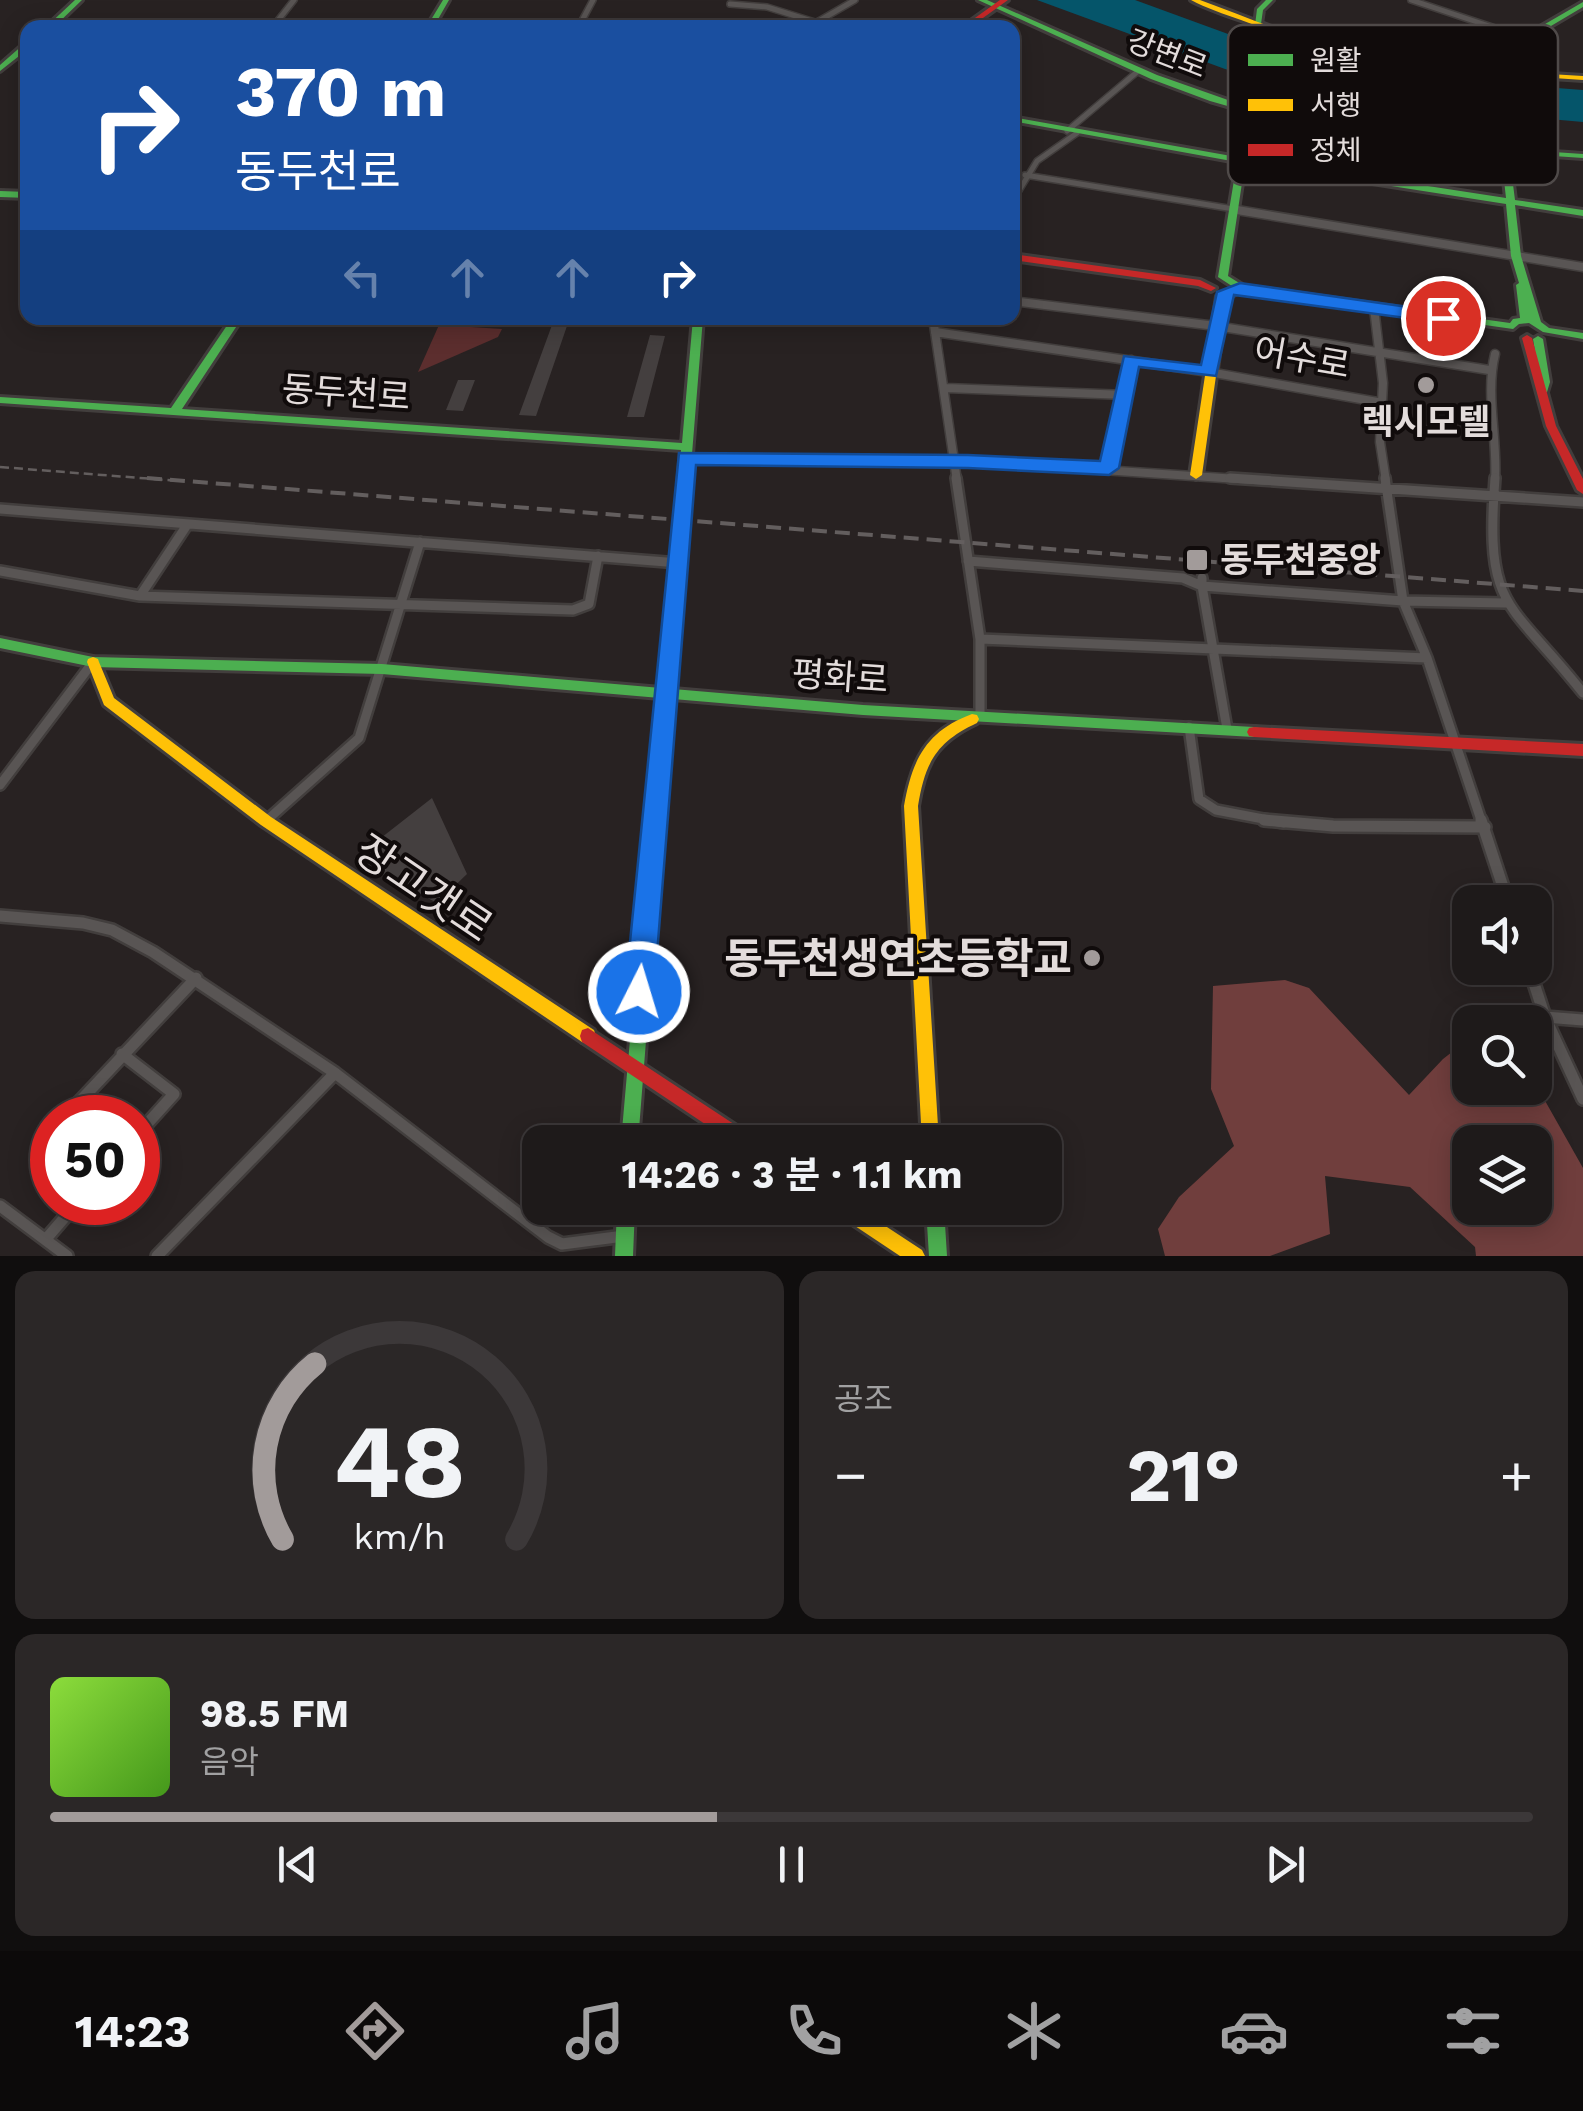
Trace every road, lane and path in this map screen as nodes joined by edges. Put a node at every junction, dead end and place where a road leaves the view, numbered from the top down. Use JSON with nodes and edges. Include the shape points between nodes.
{"nodes":[{"id":1,"x":79,"y":0,"type":"edge"},
{"id":2,"x":294,"y":0,"type":"edge"},
{"id":3,"x":856,"y":0,"type":"edge"},
{"id":4,"x":1194,"y":0,"type":"edge"},
{"id":5,"x":1410,"y":0,"type":"edge"},
{"id":6,"x":1269,"y":1,"type":"edge"},
{"id":7,"x":995,"y":2,"type":"edge"},
{"id":8,"x":730,"y":4,"type":"dead end"},
{"id":9,"x":1583,"y":4,"type":"edge"},
{"id":10,"x":1222,"y":9,"type":"junction"},
{"id":11,"x":56,"y":20,"type":"edge"},
{"id":12,"x":278,"y":20,"type":"edge"},
{"id":13,"x":810,"y":20,"type":"edge"},
{"id":14,"x":821,"y":20,"type":"edge"},
{"id":15,"x":974,"y":20,"type":"edge"},
{"id":16,"x":1258,"y":25,"type":"joint"},
{"id":17,"x":1486,"y":25,"type":"edge"},
{"id":18,"x":1547,"y":25,"type":"edge"},
{"id":19,"x":20,"y":52,"type":"edge"},
{"id":20,"x":0,"y":69,"type":"edge"},
{"id":21,"x":1137,"y":72,"type":"junction"},
{"id":22,"x":1558,"y":77,"type":"edge"},
{"id":23,"x":1583,"y":78,"type":"edge"},
{"id":24,"x":1228,"y":100,"type":"edge"},
{"id":25,"x":1020,"y":121,"type":"edge"},
{"id":26,"x":1072,"y":132,"type":"junction"},
{"id":27,"x":1558,"y":155,"type":"edge"},
{"id":28,"x":1583,"y":156,"type":"edge"},
{"id":29,"x":1228,"y":158,"type":"edge"},
{"id":30,"x":1025,"y":175,"type":"junction"},
{"id":31,"x":1020,"y":185,"type":"edge"},
{"id":32,"x":1235,"y":185,"type":"edge"},
{"id":33,"x":1404,"y":185,"type":"edge"},
{"id":34,"x":1508,"y":185,"type":"edge"},
{"id":35,"x":1510,"y":201,"type":"junction"},
{"id":36,"x":1231,"y":209,"type":"junction"},
{"id":37,"x":1583,"y":213,"type":"edge"},
{"id":38,"x":1516,"y":256,"type":"junction"},
{"id":39,"x":1020,"y":258,"type":"edge"},
{"id":40,"x":1583,"y":267,"type":"edge"},
{"id":41,"x":1220,"y":286,"type":"junction"},
{"id":42,"x":1020,"y":302,"type":"edge"},
{"id":43,"x":1374,"y":308,"type":"junction"},
{"id":44,"x":231,"y":325,"type":"edge"},
{"id":45,"x":697,"y":325,"type":"edge"},
{"id":46,"x":934,"y":325,"type":"edge"},
{"id":47,"x":1216,"y":326,"type":"junction"},
{"id":48,"x":1531,"y":330,"type":"junction"},
{"id":49,"x":936,"y":332,"type":"junction"},
{"id":50,"x":1583,"y":338,"type":"edge"},
{"id":51,"x":1381,"y":354,"type":"junction"},
{"id":52,"x":1495,"y":354,"type":"dead end"},
{"id":53,"x":1131,"y":360,"type":"junction"},
{"id":54,"x":1489,"y":370,"type":"junction"},
{"id":55,"x":1209,"y":372,"type":"junction"},
{"id":56,"x":946,"y":388,"type":"junction"},
{"id":57,"x":1126,"y":395,"type":"junction"},
{"id":58,"x":0,"y":400,"type":"edge"},
{"id":59,"x":1384,"y":403,"type":"junction"},
{"id":60,"x":174,"y":411,"type":"junction"},
{"id":61,"x":687,"y":452,"type":"junction"},
{"id":62,"x":953,"y":461,"type":"junction"},
{"id":63,"x":1109,"y":468,"type":"junction"},
{"id":64,"x":1196,"y":475,"type":"junction"},
{"id":65,"x":1384,"y":488,"type":"junction"},
{"id":66,"x":1583,"y":490,"type":"edge"},
{"id":67,"x":1494,"y":496,"type":"junction"},
{"id":68,"x":1583,"y":502,"type":"edge"},
{"id":69,"x":0,"y":509,"type":"edge"},
{"id":70,"x":187,"y":525,"type":"junction"},
{"id":71,"x":420,"y":542,"type":"junction"},
{"id":72,"x":598,"y":556,"type":"junction"},
{"id":73,"x":968,"y":561,"type":"junction"},
{"id":74,"x":679,"y":562,"type":"junction"},
{"id":75,"x":0,"y":572,"type":"edge"},
{"id":76,"x":1202,"y":582,"type":"junction"},
{"id":77,"x":140,"y":596,"type":"junction"},
{"id":78,"x":1403,"y":601,"type":"junction"},
{"id":79,"x":1505,"y":603,"type":"junction"},
{"id":80,"x":397,"y":605,"type":"junction"},
{"id":81,"x":980,"y":639,"type":"junction"},
{"id":82,"x":0,"y":643,"type":"edge"},
{"id":83,"x":1211,"y":648,"type":"junction"},
{"id":84,"x":1427,"y":658,"type":"junction"},
{"id":85,"x":93,"y":662,"type":"junction"},
{"id":86,"x":382,"y":669,"type":"junction"},
{"id":87,"x":1583,"y":693,"type":"edge"},
{"id":88,"x":665,"y":694,"type":"junction"},
{"id":89,"x":980,"y":716,"type":"junction"},
{"id":90,"x":1189,"y":727,"type":"junction"},
{"id":91,"x":1227,"y":729,"type":"junction"},
{"id":92,"x":1455,"y":744,"type":"junction"},
{"id":93,"x":1583,"y":750,"type":"edge"},
{"id":94,"x":0,"y":786,"type":"edge"},
{"id":95,"x":266,"y":820,"type":"junction"},
{"id":96,"x":1485,"y":827,"type":"junction"},
{"id":97,"x":1503,"y":885,"type":"edge"},
{"id":98,"x":0,"y":916,"type":"edge"},
{"id":99,"x":196,"y":978,"type":"junction"},
{"id":100,"x":1552,"y":1017,"type":"edge"},
{"id":101,"x":1583,"y":1020,"type":"edge"},
{"id":102,"x":1552,"y":1030,"type":"edge"},
{"id":103,"x":122,"y":1054,"type":"junction"},
{"id":104,"x":633,"y":1067,"type":"junction"},
{"id":105,"x":335,"y":1074,"type":"junction"},
{"id":106,"x":85,"y":1095,"type":"edge"},
{"id":107,"x":1583,"y":1099,"type":"edge"},
{"id":108,"x":160,"y":1110,"type":"edge"},
{"id":109,"x":630,"y":1125,"type":"edge"},
{"id":110,"x":720,"y":1125,"type":"edge"},
{"id":111,"x":929,"y":1125,"type":"edge"},
{"id":112,"x":0,"y":1206,"type":"edge"},
{"id":113,"x":58,"y":1225,"type":"edge"},
{"id":114,"x":625,"y":1225,"type":"edge"},
{"id":115,"x":869,"y":1225,"type":"edge"},
{"id":116,"x":935,"y":1225,"type":"edge"},
{"id":117,"x":624,"y":1236,"type":"junction"},
{"id":118,"x":46,"y":1239,"type":"junction"},
{"id":119,"x":66,"y":1256,"type":"edge"},
{"id":120,"x":157,"y":1256,"type":"edge"},
{"id":121,"x":624,"y":1256,"type":"edge"},
{"id":122,"x":916,"y":1256,"type":"edge"},
{"id":123,"x":938,"y":1256,"type":"edge"}],
"edges":[{"from":1,"to":11,"type":"street"},
{"from":2,"to":12,"type":"street"},
{"from":3,"to":14,"type":"street"},
{"from":4,"to":10,"type":"street"},
{"from":5,"to":17,"type":"street"},
{"from":6,"to":10,"type":"street"},
{"from":6,"to":16,"type":"street","name":"어수로"},
{"from":7,"to":15,"type":"street"},
{"from":7,"to":21,"type":"street","name":"강변로"},
{"from":8,"to":13,"type":"street"},
{"from":9,"to":18,"type":"street"},
{"from":10,"to":16,"type":"street"},
{"from":19,"to":20,"type":"street"},
{"from":21,"to":24,"type":"street","name":"강변로"},
{"from":21,"to":26,"type":"street"},
{"from":22,"to":23,"type":"street"},
{"from":25,"to":26,"type":"street"},
{"from":26,"to":29,"type":"street"},
{"from":26,"to":30,"type":"street"},
{"from":27,"to":28,"type":"street","name":"강변로"},
{"from":30,"to":31,"type":"street"},
{"from":30,"to":36,"type":"street"},
{"from":32,"to":36,"type":"street","name":"어수로"},
{"from":33,"to":35,"type":"street"},
{"from":34,"to":35,"type":"street"},
{"from":35,"to":37,"type":"street"},
{"from":35,"to":38,"type":"street"},
{"from":36,"to":38,"type":"street"},
{"from":36,"to":41,"type":"street","name":"어수로"},
{"from":38,"to":40,"type":"street"},
{"from":38,"to":48,"type":"street"},
{"from":39,"to":41,"type":"street"},
{"from":41,"to":43,"type":"street"},
{"from":41,"to":47,"type":"street","name":"어수로"},
{"from":42,"to":47,"type":"street"},
{"from":43,"to":48,"type":"street"},
{"from":43,"to":51,"type":"street"},
{"from":44,"to":60,"type":"street"},
{"from":45,"to":61,"type":"street"},
{"from":46,"to":49,"type":"street"},
{"from":47,"to":51,"type":"street"},
{"from":47,"to":55,"type":"street","name":"어수로"},
{"from":48,"to":50,"type":"street"},
{"from":48,"to":66,"type":"street","via":[[1552,426]]},
{"from":49,"to":53,"type":"street"},
{"from":49,"to":56,"type":"street"},
{"from":51,"to":54,"type":"street"},
{"from":51,"to":59,"type":"street"},
{"from":52,"to":54,"type":"street"},
{"from":53,"to":55,"type":"street"},
{"from":53,"to":57,"type":"street"},
{"from":54,"to":67,"type":"street","via":[[1497,443]]},
{"from":55,"to":59,"type":"street","name":"어수로"},
{"from":55,"to":64,"type":"street","name":"어수로"},
{"from":56,"to":57,"type":"street"},
{"from":56,"to":62,"type":"street"},
{"from":57,"to":63,"type":"street"},
{"from":58,"to":60,"type":"street","name":"동두천로"},
{"from":59,"to":65,"type":"street"},
{"from":60,"to":61,"type":"street","name":"동두천로"},
{"from":61,"to":62,"type":"street","name":"동두천로"},
{"from":61,"to":74,"type":"street"},
{"from":62,"to":63,"type":"street","name":"동두천로"},
{"from":62,"to":73,"type":"street"},
{"from":63,"to":64,"type":"street","name":"동두천로"},
{"from":64,"to":65,"type":"street","name":"동두천로"},
{"from":65,"to":67,"type":"street","name":"동두천로"},
{"from":65,"to":78,"type":"street"},
{"from":67,"to":68,"type":"street","name":"동두천로"},
{"from":67,"to":79,"type":"street","via":[[1491,533]]},
{"from":69,"to":70,"type":"street"},
{"from":70,"to":71,"type":"street"},
{"from":70,"to":77,"type":"street"},
{"from":71,"to":72,"type":"street"},
{"from":71,"to":80,"type":"street"},
{"from":72,"to":74,"type":"street"},
{"from":72,"to":80,"type":"street","via":[[588,604],[573,610]]},
{"from":73,"to":76,"type":"street"},
{"from":73,"to":81,"type":"street"},
{"from":74,"to":88,"type":"street"},
{"from":75,"to":77,"type":"street"},
{"from":76,"to":78,"type":"street"},
{"from":76,"to":83,"type":"street"},
{"from":77,"to":80,"type":"street"},
{"from":78,"to":79,"type":"street"},
{"from":78,"to":84,"type":"street"},
{"from":79,"to":87,"type":"street"},
{"from":80,"to":86,"type":"street"},
{"from":81,"to":83,"type":"street"},
{"from":81,"to":89,"type":"street"},
{"from":82,"to":85,"type":"street","name":"평화로"},
{"from":83,"to":84,"type":"street"},
{"from":83,"to":91,"type":"street"},
{"from":84,"to":92,"type":"street"},
{"from":85,"to":86,"type":"street","name":"평화로"},
{"from":85,"to":94,"type":"street"},
{"from":85,"to":95,"type":"street","name":"장고갯로","via":[[109,701]]},
{"from":86,"to":88,"type":"street","name":"평화로"},
{"from":86,"to":95,"type":"street","via":[[359,738]]},
{"from":88,"to":89,"type":"street","name":"평화로"},
{"from":88,"to":104,"type":"street"},
{"from":89,"to":90,"type":"street","name":"평화로"},
{"from":89,"to":111,"type":"street","via":[[941,732],[926,750],[913,788]]},
{"from":90,"to":91,"type":"street","name":"평화로"},
{"from":90,"to":96,"type":"street","via":[[1199,799],[1214,812],[1288,823]]},
{"from":91,"to":92,"type":"street","name":"평화로"},
{"from":92,"to":93,"type":"street","name":"평화로"},
{"from":92,"to":96,"type":"street"},
{"from":95,"to":104,"type":"street","name":"장고갯로"},
{"from":96,"to":97,"type":"street"},
{"from":98,"to":99,"type":"street","via":[[112,930]]},
{"from":99,"to":103,"type":"street"},
{"from":99,"to":105,"type":"street"},
{"from":100,"to":101,"type":"street"},
{"from":102,"to":107,"type":"street"},
{"from":103,"to":106,"type":"street"},
{"from":103,"to":108,"type":"street","via":[[174,1094]]},
{"from":104,"to":109,"type":"street"},
{"from":104,"to":110,"type":"street","name":"장고갯로"},
{"from":105,"to":117,"type":"street","via":[[548,1237],[562,1244]]},
{"from":105,"to":120,"type":"street"},
{"from":112,"to":118,"type":"street"},
{"from":113,"to":118,"type":"street"},
{"from":114,"to":117,"type":"street"},
{"from":115,"to":122,"type":"street"},
{"from":116,"to":123,"type":"street"},
{"from":117,"to":121,"type":"street"},
{"from":118,"to":119,"type":"street"}]}
